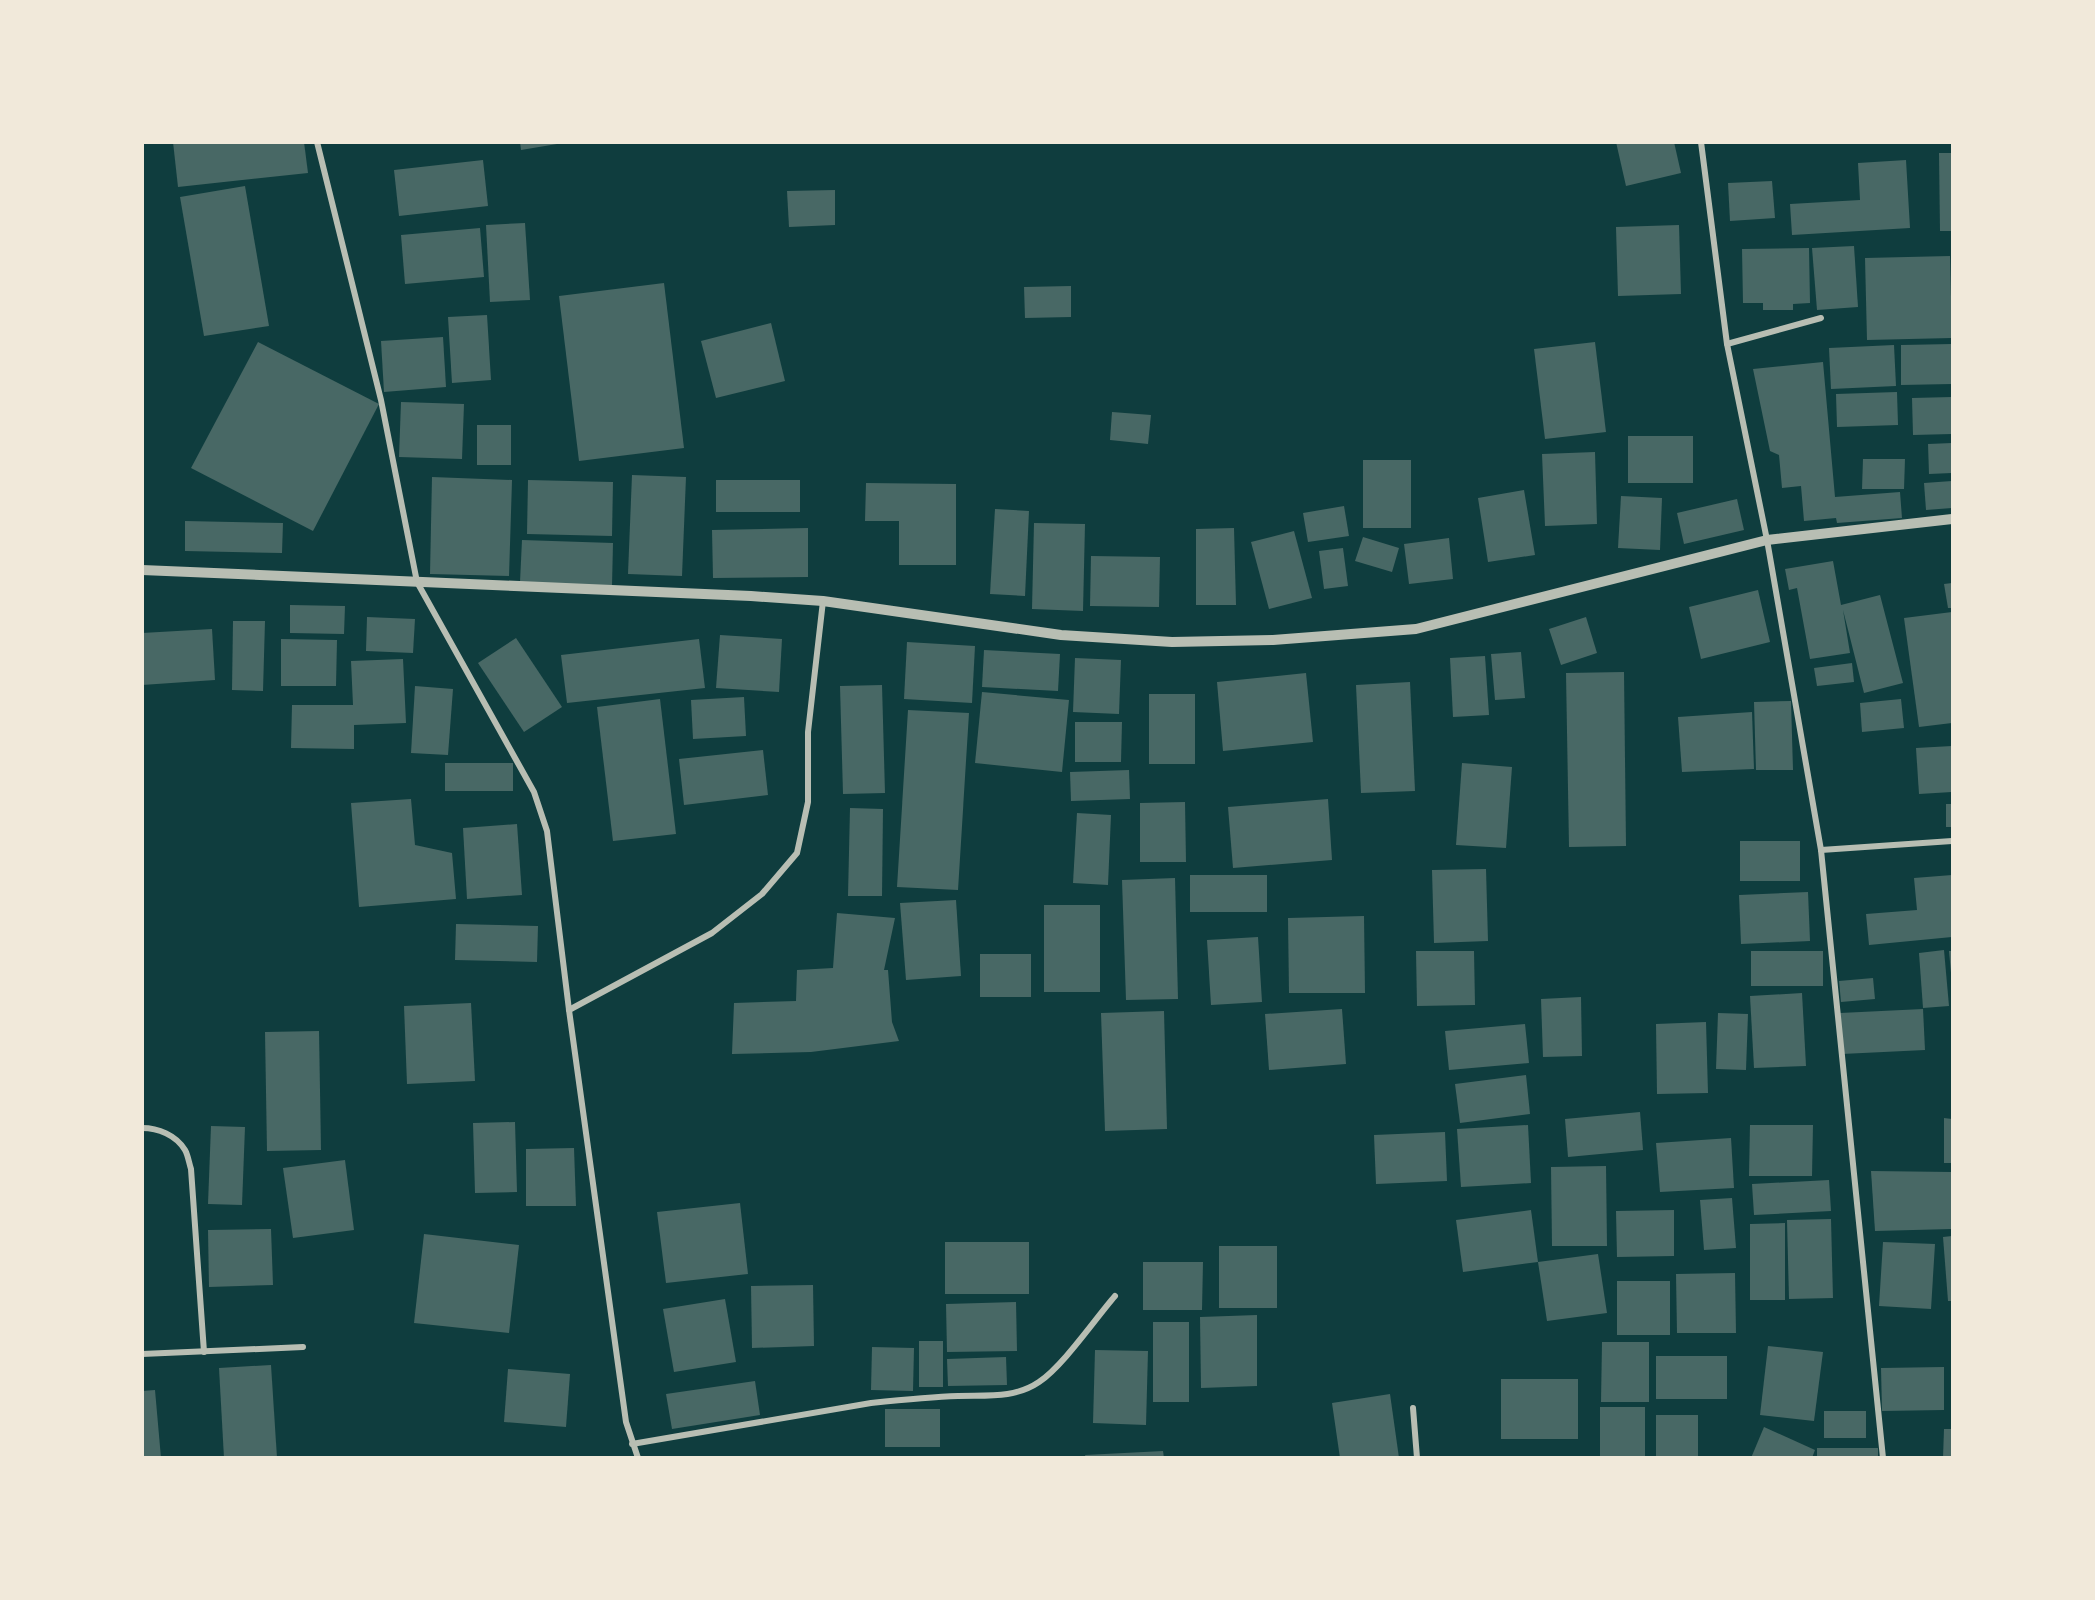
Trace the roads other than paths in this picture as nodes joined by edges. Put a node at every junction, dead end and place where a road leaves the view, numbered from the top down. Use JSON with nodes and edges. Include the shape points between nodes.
{"nodes":[{"id":1,"x":316,"y":142,"type":"edge"},
{"id":2,"x":1701,"y":142,"type":"edge"},
{"id":3,"x":1821,"y":318,"type":"dead end"},
{"id":4,"x":1727,"y":344,"type":"junction"},
{"id":5,"x":1953,"y":519,"type":"edge"},
{"id":6,"x":1767,"y":540,"type":"junction"},
{"id":7,"x":142,"y":570,"type":"edge"},
{"id":8,"x":417,"y":582,"type":"junction"},
{"id":9,"x":823,"y":601,"type":"junction"},
{"id":10,"x":1953,"y":842,"type":"edge"},
{"id":11,"x":1821,"y":850,"type":"junction"},
{"id":12,"x":570,"y":1010,"type":"junction"},
{"id":13,"x":142,"y":1128,"type":"edge"},
{"id":14,"x":1114,"y":1296,"type":"dead end"},
{"id":15,"x":303,"y":1347,"type":"dead end"},
{"id":16,"x":204,"y":1352,"type":"junction"},
{"id":17,"x":142,"y":1354,"type":"edge"},
{"id":18,"x":1413,"y":1408,"type":"dead end"},
{"id":19,"x":632,"y":1444,"type":"junction"},
{"id":20,"x":638,"y":1458,"type":"edge"},
{"id":21,"x":1417,"y":1458,"type":"edge"},
{"id":22,"x":1883,"y":1458,"type":"edge"}],
"edges":[{"from":1,"to":8,"type":"street","via":[[381,400]]},
{"from":2,"to":4,"type":"street"},
{"from":3,"to":4,"type":"street"},
{"from":4,"to":6,"type":"street"},
{"from":5,"to":6,"type":"street"},
{"from":6,"to":9,"type":"street","via":[[1416,629],[1274,640],[1172,642],[1061,635]]},
{"from":6,"to":11,"type":"street"},
{"from":7,"to":8,"type":"street"},
{"from":8,"to":9,"type":"street"},
{"from":8,"to":12,"type":"street","via":[[534,792],[547,831]]},
{"from":9,"to":12,"type":"street","via":[[808,732],[808,802],[797,853],[762,894],[712,933]]},
{"from":10,"to":11,"type":"street"},
{"from":11,"to":22,"type":"street"},
{"from":12,"to":19,"type":"street"},
{"from":13,"to":16,"type":"street","via":[[160,1129],[176,1140],[185,1150],[191,1168]]},
{"from":14,"to":19,"type":"street","via":[[1039,1382],[1010,1394],[871,1403]]},
{"from":15,"to":16,"type":"street"},
{"from":16,"to":17,"type":"street"},
{"from":18,"to":21,"type":"street"},
{"from":19,"to":20,"type":"street"}]}
